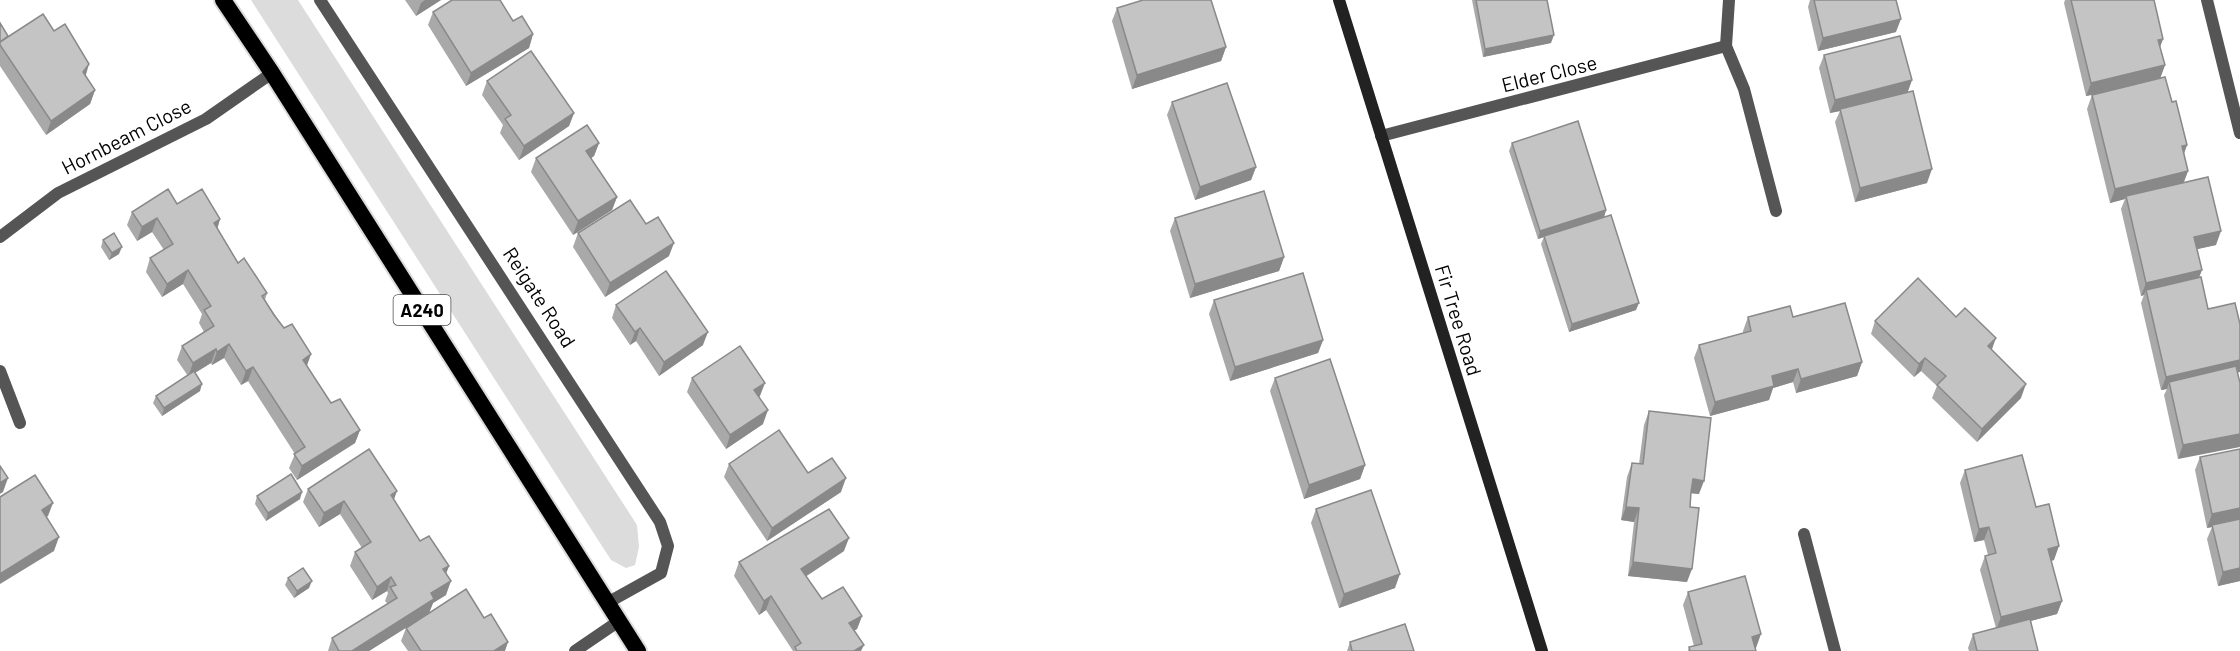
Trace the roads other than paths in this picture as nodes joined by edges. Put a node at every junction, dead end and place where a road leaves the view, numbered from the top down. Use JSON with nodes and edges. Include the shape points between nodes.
{"nodes":[{"id":1,"x":224,"y":0,"type":"edge"},
{"id":2,"x":320,"y":0,"type":"edge"},
{"id":3,"x":1339,"y":0,"type":"edge"},
{"id":4,"x":1729,"y":0,"type":"edge"},
{"id":5,"x":2207,"y":0,"type":"edge"},
{"id":6,"x":1726,"y":46,"type":"junction"},
{"id":7,"x":272,"y":73,"type":"junction"},
{"id":8,"x":2240,"y":133,"type":"edge"},
{"id":9,"x":1381,"y":136,"type":"junction"},
{"id":10,"x":1776,"y":211,"type":"dead end"},
{"id":11,"x":0,"y":237,"type":"edge"},
{"id":12,"x":0,"y":371,"type":"edge"},
{"id":13,"x":20,"y":423,"type":"dead end"},
{"id":14,"x":1804,"y":534,"type":"dead end"},
{"id":15,"x":608,"y":603,"type":"junction"},
{"id":16,"x":619,"y":621,"type":"junction"},
{"id":17,"x":575,"y":651,"type":"edge"},
{"id":18,"x":638,"y":651,"type":"edge"},
{"id":19,"x":1542,"y":651,"type":"edge"},
{"id":20,"x":1835,"y":651,"type":"edge"}],
"edges":[{"from":1,"to":7,"type":"highway","number":"A240"},
{"from":2,"to":15,"type":"street","name":"Reigate Road","via":[[660,522],[668,546],[661,573]]},
{"from":3,"to":9,"type":"main road","name":"Fir Tree Road"},
{"from":4,"to":6,"type":"street"},
{"from":5,"to":8,"type":"street"},
{"from":6,"to":9,"type":"street","name":"Elder Close"},
{"from":6,"to":10,"type":"street","via":[[1744,89]]},
{"from":7,"to":11,"type":"street","name":"Hornbeam Close","via":[[206,119],[58,193]]},
{"from":7,"to":15,"type":"highway","number":"A240"},
{"from":9,"to":19,"type":"main road","name":"Fir Tree Road"},
{"from":12,"to":13,"type":"street"},
{"from":14,"to":20,"type":"street"},
{"from":15,"to":16,"type":"highway","number":"A240"},
{"from":16,"to":17,"type":"street"},
{"from":16,"to":18,"type":"highway","number":"A240"}]}
